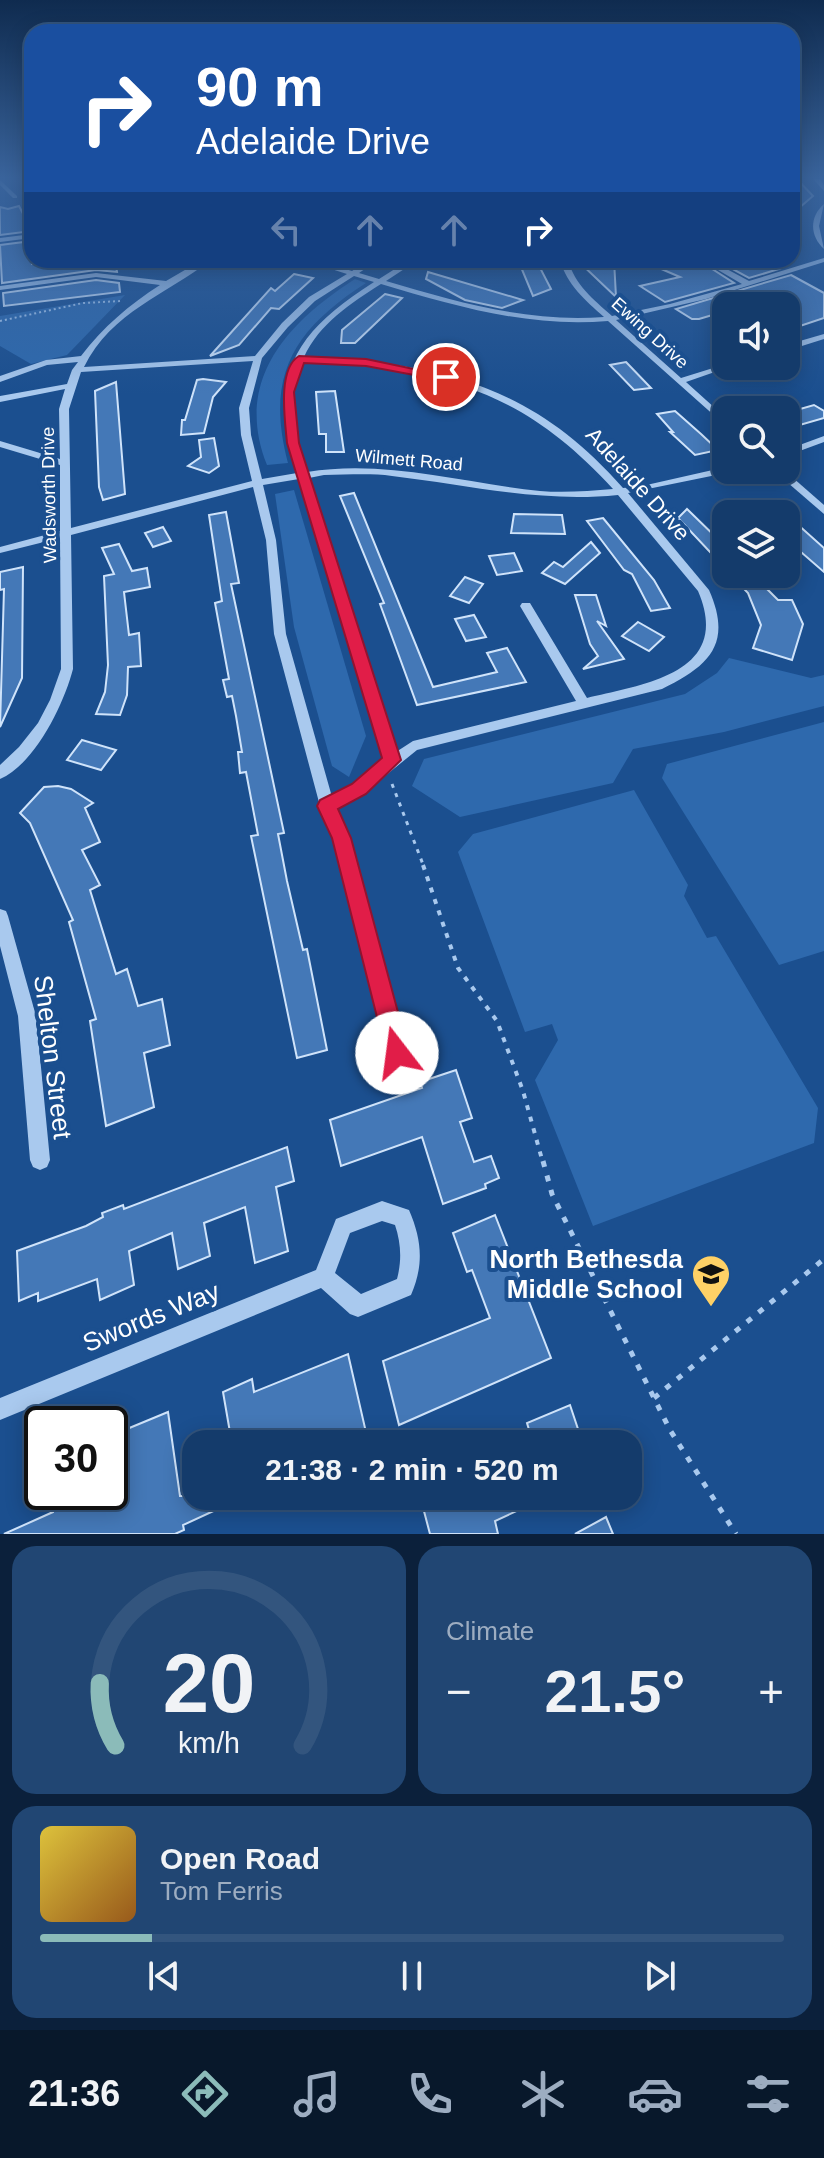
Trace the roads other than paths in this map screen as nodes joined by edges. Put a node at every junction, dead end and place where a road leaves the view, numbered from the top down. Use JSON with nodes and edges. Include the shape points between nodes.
{"nodes":[{"id":1,"x":824,"y":260,"type":"edge"},
{"id":2,"x":800,"y":267,"type":"edge"},
{"id":3,"x":193,"y":268,"type":"edge"},
{"id":4,"x":338,"y":268,"type":"edge"},
{"id":5,"x":361,"y":268,"type":"edge"},
{"id":6,"x":401,"y":268,"type":"edge"},
{"id":7,"x":566,"y":268,"type":"edge"},
{"id":8,"x":719,"y":268,"type":"edge"},
{"id":9,"x":797,"y":268,"type":"edge"},
{"id":10,"x":354,"y":272,"type":"junction"},
{"id":11,"x":382,"y":280,"type":"junction"},
{"id":12,"x":166,"y":283,"type":"junction"},
{"id":13,"x":746,"y":283,"type":"junction"},
{"id":14,"x":0,"y":288,"type":"edge"},
{"id":15,"x":608,"y":318,"type":"junction"},
{"id":16,"x":824,"y":336,"type":"edge"},
{"id":17,"x":800,"y":344,"type":"edge"},
{"id":18,"x":258,"y":358,"type":"junction"},
{"id":19,"x":299,"y":359,"type":"junction"},
{"id":20,"x":78,"y":365,"type":"junction"},
{"id":21,"x":0,"y":366,"type":"edge"},
{"id":22,"x":712,"y":371,"type":"edge"},
{"id":23,"x":12,"y":374,"type":"junction"},
{"id":24,"x":0,"y":379,"type":"edge"},
{"id":25,"x":680,"y":381,"type":"junction"},
{"id":26,"x":69,"y":386,"type":"junction"},
{"id":27,"x":0,"y":399,"type":"edge"},
{"id":28,"x":712,"y":410,"type":"edge"},
{"id":29,"x":824,"y":439,"type":"edge"},
{"id":30,"x":0,"y":444,"type":"edge"},
{"id":31,"x":800,"y":448,"type":"edge"},
{"id":32,"x":64,"y":463,"type":"junction"},
{"id":33,"x":712,"y":473,"type":"edge"},
{"id":34,"x":304,"y":475,"type":"junction"},
{"id":35,"x":258,"y":483,"type":"junction"},
{"id":36,"x":794,"y":484,"type":"edge"},
{"id":37,"x":618,"y":492,"type":"junction"},
{"id":38,"x":824,"y":511,"type":"edge"},
{"id":39,"x":65,"y":533,"type":"junction"},
{"id":40,"x":0,"y":550,"type":"edge"},
{"id":41,"x":526,"y":606,"type":"dead end"},
{"id":42,"x":584,"y":704,"type":"junction"},
{"id":43,"x":386,"y":764,"type":"junction"},
{"id":44,"x":0,"y":773,"type":"edge"},
{"id":45,"x":327,"y":806,"type":"junction"},
{"id":46,"x":0,"y":916,"type":"edge"},
{"id":47,"x":397,"y":1053,"type":"dead end"},
{"id":48,"x":40,"y":1160,"type":"dead end"},
{"id":49,"x":323,"y":1277,"type":"junction"},
{"id":50,"x":0,"y":1409,"type":"edge"}],
"edges":[{"from":1,"to":2,"type":"street"},
{"from":3,"to":12,"type":"street","name":"Wadsworth Drive"},
{"from":4,"to":10,"type":"street"},
{"from":5,"to":10,"type":"street"},
{"from":6,"to":11,"type":"street"},
{"from":7,"to":15,"type":"street","name":"Ewing Drive"},
{"from":8,"to":13,"type":"street"},
{"from":9,"to":13,"type":"street"},
{"from":10,"to":11,"type":"street"},
{"from":10,"to":18,"type":"street","via":[[312,299]]},
{"from":11,"to":15,"type":"street","via":[[531,317]]},
{"from":11,"to":19,"type":"street","via":[[322,322]]},
{"from":12,"to":14,"type":"street","via":[[96,275]]},
{"from":12,"to":20,"type":"street","name":"Wadsworth Drive","via":[[115,320]]},
{"from":13,"to":15,"type":"street"},
{"from":15,"to":25,"type":"street","name":"Ewing Drive"},
{"from":16,"to":17,"type":"street"},
{"from":18,"to":20,"type":"street"},
{"from":18,"to":35,"type":"street","via":[[244,408]]},
{"from":19,"to":34,"type":"street","via":[[288,392],[293,443]]},
{"from":19,"to":37,"type":"street","name":"Adelaide Drive","via":[[401,367],[495,395],[559,431]]},
{"from":20,"to":23,"type":"street","via":[[46,363]]},
{"from":20,"to":26,"type":"street","name":"Wadsworth Drive"},
{"from":21,"to":23,"type":"street"},
{"from":22,"to":25,"type":"street"},
{"from":23,"to":24,"type":"street"},
{"from":25,"to":28,"type":"street","name":"Ewing Drive"},
{"from":26,"to":27,"type":"street"},
{"from":26,"to":32,"type":"street","name":"Wadsworth Drive"},
{"from":29,"to":31,"type":"street"},
{"from":30,"to":32,"type":"street"},
{"from":32,"to":39,"type":"street","name":"Wadsworth Drive"},
{"from":33,"to":37,"type":"street","name":"Wilmett Road"},
{"from":34,"to":35,"type":"street","name":"Wilmett Road"},
{"from":34,"to":37,"type":"street","name":"Wilmett Road","via":[[388,472],[541,494]]},
{"from":34,"to":43,"type":"street"},
{"from":35,"to":39,"type":"street","name":"Wilmett Road"},
{"from":35,"to":45,"type":"street","via":[[271,540],[280,634]]},
{"from":36,"to":38,"type":"street"},
{"from":37,"to":42,"type":"street","name":"Adelaide Drive","via":[[703,590],[713,607],[714,634],[707,653],[683,675]]},
{"from":39,"to":40,"type":"street","name":"Wilmett Road"},
{"from":39,"to":44,"type":"street","name":"Wadsworth Drive","via":[[67,669],[60,698],[45,726]]},
{"from":41,"to":42,"type":"street"},
{"from":42,"to":43,"type":"street","name":"Adelaide Drive","via":[[413,746]]},
{"from":43,"to":45,"type":"street","name":"Adelaide Drive","via":[[359,789]]},
{"from":45,"to":47,"type":"street","via":[[342,838]]},
{"from":46,"to":48,"type":"street","name":"Shelton Street","via":[[27,1016]]},
{"from":49,"to":49,"type":"street","via":[[343,1226],[382,1211],[402,1217],[411,1239],[412,1266],[404,1288],[358,1306]]},
{"from":49,"to":50,"type":"street","name":"Swords Way"}]}
